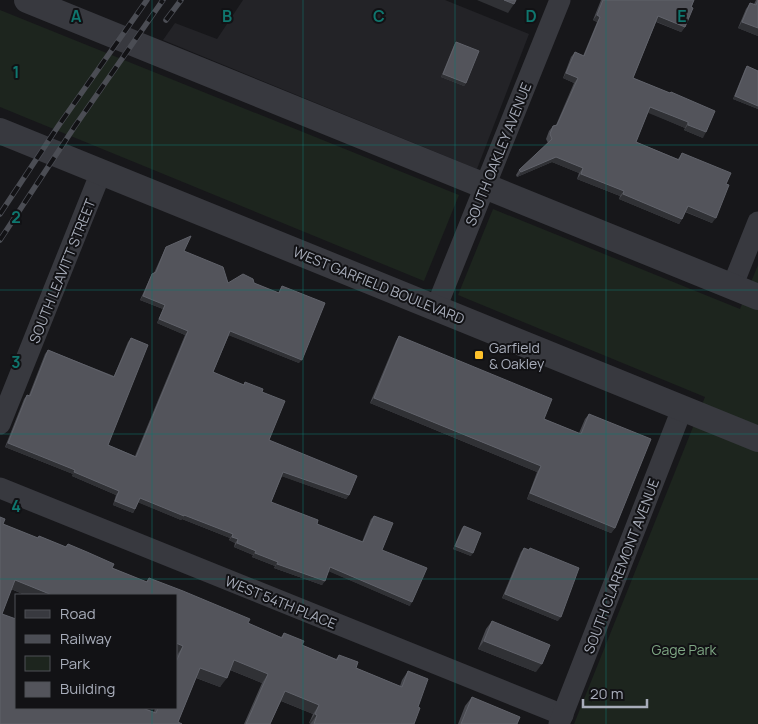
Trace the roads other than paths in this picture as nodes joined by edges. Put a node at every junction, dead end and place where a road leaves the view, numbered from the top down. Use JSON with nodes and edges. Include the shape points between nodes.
{"nodes":[{"id":1,"x":28,"y":0,"type":"edge"},
{"id":2,"x":560,"y":0,"type":"edge"},
{"id":3,"x":0,"y":131,"type":"edge"},
{"id":4,"x":101,"y":172,"type":"junction"},
{"id":5,"x":485,"y":186,"type":"junction"},
{"id":6,"x":758,"y":222,"type":"edge"},
{"id":7,"x":732,"y":287,"type":"junction"},
{"id":8,"x":758,"y":297,"type":"edge"},
{"id":9,"x":436,"y":308,"type":"junction"},
{"id":10,"x":682,"y":409,"type":"junction"},
{"id":11,"x":0,"y":424,"type":"edge"},
{"id":12,"x":758,"y":439,"type":"edge"},
{"id":13,"x":0,"y":488,"type":"edge"},
{"id":14,"x":561,"y":720,"type":"edge"}],
"edges":[{"from":1,"to":5,"type":"street"},
{"from":2,"to":5,"type":"street","name":"SOUTH OAKLEY AVENUE"},
{"from":3,"to":4,"type":"street","name":"WEST GARFIELD BOULEVARD"},
{"from":4,"to":9,"type":"street","name":"WEST GARFIELD BOULEVARD"},
{"from":4,"to":11,"type":"street","name":"SOUTH LEAVITT STREET"},
{"from":5,"to":7,"type":"street"},
{"from":5,"to":9,"type":"street","name":"SOUTH OAKLEY AVENUE"},
{"from":6,"to":7,"type":"street"},
{"from":7,"to":8,"type":"street"},
{"from":9,"to":10,"type":"street","name":"WEST GARFIELD BOULEVARD"},
{"from":10,"to":12,"type":"street","name":"WEST GARFIELD BOULEVARD"},
{"from":10,"to":14,"type":"street","name":"SOUTH CLAREMONT AVENUE"},
{"from":13,"to":14,"type":"street","name":"WEST 54TH PLACE"}]}
